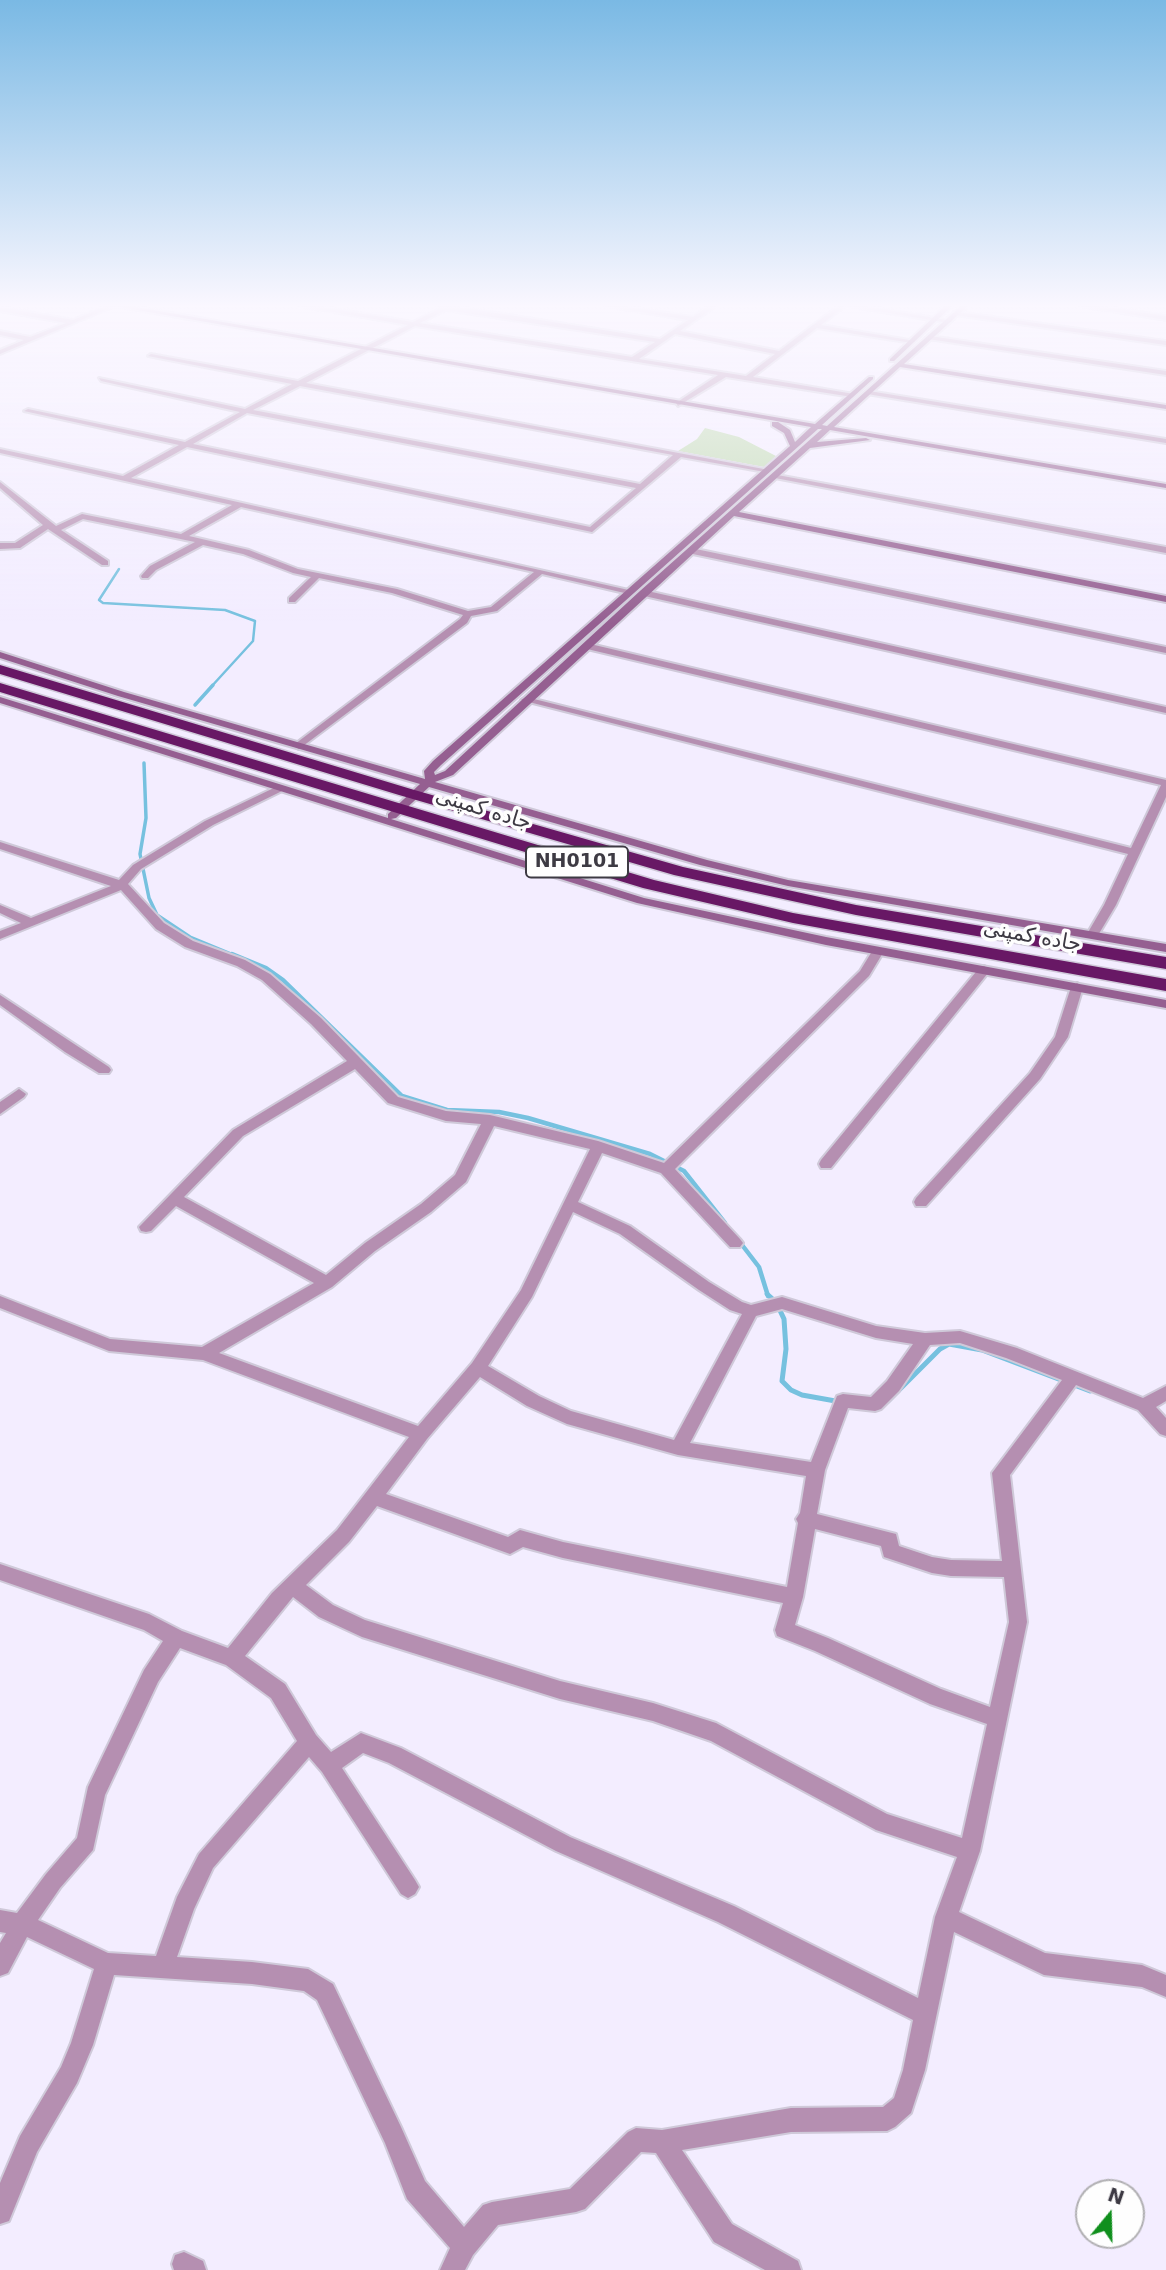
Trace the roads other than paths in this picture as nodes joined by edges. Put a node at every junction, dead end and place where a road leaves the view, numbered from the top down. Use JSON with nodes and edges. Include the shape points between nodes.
{"nodes":[{"id":1,"x":32,"y":412,"type":"edge"},
{"id":2,"x":244,"y":412,"type":"edge"},
{"id":3,"x":251,"y":412,"type":"edge"},
{"id":4,"x":450,"y":412,"type":"edge"},
{"id":5,"x":723,"y":412,"type":"edge"},
{"id":6,"x":828,"y":412,"type":"edge"},
{"id":7,"x":833,"y":412,"type":"edge"},
{"id":8,"x":848,"y":412,"type":"edge"},
{"id":9,"x":986,"y":412,"type":"edge"},
{"id":10,"x":820,"y":414,"type":"dead end"},
{"id":11,"x":846,"y":414,"type":"junction"},
{"id":12,"x":807,"y":416,"type":"dead end"},
{"id":13,"x":774,"y":421,"type":"junction"},
{"id":14,"x":814,"y":428,"type":"junction"},
{"id":15,"x":827,"y":430,"type":"junction"},
{"id":16,"x":869,"y":438,"type":"junction"},
{"id":17,"x":1166,"y":441,"type":"edge"},
{"id":18,"x":186,"y":444,"type":"junction"},
{"id":19,"x":793,"y":446,"type":"junction"},
{"id":20,"x":809,"y":446,"type":"junction"},
{"id":21,"x":0,"y":451,"type":"edge"},
{"id":22,"x":679,"y":454,"type":"junction"},
{"id":23,"x":765,"y":470,"type":"junction"},
{"id":24,"x":775,"y":476,"type":"junction"},
{"id":25,"x":125,"y":478,"type":"junction"},
{"id":26,"x":0,"y":484,"type":"edge"},
{"id":27,"x":640,"y":486,"type":"junction"},
{"id":28,"x":1166,"y":486,"type":"edge"},
{"id":29,"x":1166,"y":491,"type":"edge"},
{"id":30,"x":0,"y":498,"type":"edge"},
{"id":31,"x":17,"y":499,"type":"junction"},
{"id":32,"x":240,"y":504,"type":"junction"},
{"id":33,"x":732,"y":513,"type":"junction"},
{"id":34,"x":51,"y":528,"type":"junction"},
{"id":35,"x":182,"y":537,"type":"junction"},
{"id":36,"x":202,"y":542,"type":"junction"},
{"id":37,"x":0,"y":546,"type":"edge"},
{"id":38,"x":1166,"y":550,"type":"edge"},
{"id":39,"x":691,"y":551,"type":"junction"},
{"id":40,"x":664,"y":559,"type":"junction"},
{"id":41,"x":679,"y":562,"type":"junction"},
{"id":42,"x":105,"y":563,"type":"dead end"},
{"id":43,"x":541,"y":571,"type":"junction"},
{"id":44,"x":317,"y":575,"type":"junction"},
{"id":45,"x":145,"y":576,"type":"dead end"},
{"id":46,"x":629,"y":590,"type":"junction"},
{"id":47,"x":643,"y":593,"type":"junction"},
{"id":48,"x":1166,"y":599,"type":"edge"},
{"id":49,"x":292,"y":600,"type":"dead end"},
{"id":50,"x":468,"y":614,"type":"junction"},
{"id":51,"x":587,"y":628,"type":"junction"},
{"id":52,"x":602,"y":631,"type":"junction"},
{"id":53,"x":586,"y":646,"type":"junction"},
{"id":54,"x":1166,"y":650,"type":"edge"},
{"id":55,"x":0,"y":655,"type":"edge"},
{"id":56,"x":0,"y":668,"type":"edge"},
{"id":57,"x":0,"y":687,"type":"edge"},
{"id":58,"x":0,"y":700,"type":"edge"},
{"id":59,"x":526,"y":700,"type":"junction"},
{"id":60,"x":1166,"y":710,"type":"edge"},
{"id":61,"x":299,"y":746,"type":"junction"},
{"id":62,"x":424,"y":786,"type":"junction"},
{"id":63,"x":1165,"y":787,"type":"edge"},
{"id":64,"x":278,"y":789,"type":"junction"},
{"id":65,"x":400,"y":808,"type":"junction"},
{"id":66,"x":385,"y":822,"type":"junction"},
{"id":67,"x":0,"y":845,"type":"edge"},
{"id":68,"x":1134,"y":852,"type":"junction"},
{"id":69,"x":122,"y":884,"type":"junction"},
{"id":70,"x":0,"y":909,"type":"edge"},
{"id":71,"x":32,"y":923,"type":"junction"},
{"id":72,"x":1093,"y":934,"type":"junction"},
{"id":73,"x":0,"y":935,"type":"edge"},
{"id":74,"x":1166,"y":948,"type":"edge"},
{"id":75,"x":878,"y":951,"type":"junction"},
{"id":76,"x":1166,"y":963,"type":"edge"},
{"id":77,"x":984,"y":970,"type":"junction"},
{"id":78,"x":1166,"y":985,"type":"edge"},
{"id":79,"x":1077,"y":987,"type":"junction"},
{"id":80,"x":0,"y":999,"type":"edge"},
{"id":81,"x":1166,"y":1004,"type":"edge"},
{"id":82,"x":354,"y":1063,"type":"junction"},
{"id":83,"x":104,"y":1070,"type":"dead end"},
{"id":84,"x":19,"y":1094,"type":"dead end"},
{"id":85,"x":0,"y":1109,"type":"edge"},
{"id":86,"x":490,"y":1120,"type":"junction"},
{"id":87,"x":598,"y":1146,"type":"junction"},
{"id":88,"x":826,"y":1164,"type":"dead end"},
{"id":89,"x":666,"y":1169,"type":"junction"},
{"id":90,"x":174,"y":1198,"type":"junction"},
{"id":91,"x":921,"y":1202,"type":"dead end"},
{"id":92,"x":569,"y":1204,"type":"junction"},
{"id":93,"x":146,"y":1227,"type":"dead end"},
{"id":94,"x":734,"y":1243,"type":"dead end"},
{"id":95,"x":327,"y":1283,"type":"junction"},
{"id":96,"x":0,"y":1302,"type":"edge"},
{"id":97,"x":751,"y":1311,"type":"junction"},
{"id":98,"x":925,"y":1339,"type":"junction"},
{"id":99,"x":204,"y":1354,"type":"junction"},
{"id":100,"x":478,"y":1368,"type":"junction"},
{"id":101,"x":1073,"y":1377,"type":"junction"},
{"id":102,"x":1166,"y":1393,"type":"edge"},
{"id":103,"x":1144,"y":1405,"type":"junction"},
{"id":104,"x":1166,"y":1429,"type":"edge"},
{"id":105,"x":421,"y":1434,"type":"junction"},
{"id":106,"x":678,"y":1447,"type":"junction"},
{"id":107,"x":816,"y":1470,"type":"junction"},
{"id":108,"x":374,"y":1497,"type":"junction"},
{"id":109,"x":805,"y":1519,"type":"junction"},
{"id":110,"x":1013,"y":1569,"type":"junction"},
{"id":111,"x":0,"y":1572,"type":"edge"},
{"id":112,"x":294,"y":1587,"type":"junction"},
{"id":113,"x":793,"y":1597,"type":"junction"},
{"id":114,"x":176,"y":1638,"type":"junction"},
{"id":115,"x":232,"y":1658,"type":"junction"},
{"id":116,"x":999,"y":1719,"type":"junction"},
{"id":117,"x":309,"y":1742,"type":"junction"},
{"id":118,"x":329,"y":1765,"type":"junction"},
{"id":119,"x":970,"y":1851,"type":"junction"},
{"id":120,"x":408,"y":1887,"type":"dead end"},
{"id":121,"x":946,"y":1917,"type":"junction"},
{"id":122,"x":11,"y":1923,"type":"edge"},
{"id":123,"x":107,"y":1964,"type":"junction"},
{"id":124,"x":0,"y":1965,"type":"edge"},
{"id":125,"x":162,"y":1969,"type":"junction"},
{"id":126,"x":1166,"y":1986,"type":"edge"},
{"id":127,"x":926,"y":2014,"type":"junction"},
{"id":128,"x":662,"y":2142,"type":"junction"},
{"id":129,"x":0,"y":2212,"type":"edge"},
{"id":130,"x":464,"y":2246,"type":"junction"},
{"id":131,"x":452,"y":2270,"type":"edge"},
{"id":132,"x":789,"y":2270,"type":"edge"}],
"edges":[{"from":1,"to":18,"type":"street"},
{"from":2,"to":18,"type":"street"},
{"from":3,"to":27,"type":"street"},
{"from":4,"to":22,"type":"street"},
{"from":5,"to":13,"type":"street"},
{"from":6,"to":10,"type":"street"},
{"from":7,"to":14,"type":"street"},
{"from":8,"to":11,"type":"street"},
{"from":9,"to":17,"type":"street"},
{"from":11,"to":15,"type":"street"},
{"from":11,"to":16,"type":"street"},
{"from":12,"to":13,"type":"street"},
{"from":13,"to":14,"type":"street"},
{"from":13,"to":19,"type":"street","via":[[793,439]]},
{"from":14,"to":15,"type":"street"},
{"from":14,"to":19,"type":"street"},
{"from":15,"to":16,"type":"street"},
{"from":15,"to":20,"type":"street"},
{"from":16,"to":20,"type":"street"},
{"from":16,"to":28,"type":"street"},
{"from":16,"to":29,"type":"street"},
{"from":18,"to":25,"type":"street"},
{"from":18,"to":27,"type":"street","via":[[592,530]]},
{"from":19,"to":23,"type":"street"},
{"from":20,"to":24,"type":"street"},
{"from":21,"to":25,"type":"street"},
{"from":22,"to":23,"type":"street"},
{"from":22,"to":27,"type":"street"},
{"from":23,"to":40,"type":"street"},
{"from":24,"to":33,"type":"street"},
{"from":24,"to":38,"type":"street"},
{"from":25,"to":32,"type":"street"},
{"from":26,"to":31,"type":"street"},
{"from":30,"to":31,"type":"street"},
{"from":31,"to":34,"type":"street"},
{"from":32,"to":35,"type":"street"},
{"from":32,"to":43,"type":"street"},
{"from":33,"to":39,"type":"street"},
{"from":33,"to":48,"type":"street"},
{"from":34,"to":35,"type":"street","via":[[82,516]]},
{"from":34,"to":37,"type":"street","via":[[17,546]]},
{"from":34,"to":42,"type":"street"},
{"from":35,"to":36,"type":"street"},
{"from":36,"to":44,"type":"street"},
{"from":36,"to":45,"type":"street"},
{"from":39,"to":41,"type":"street"},
{"from":39,"to":54,"type":"street"},
{"from":40,"to":41,"type":"street"},
{"from":40,"to":46,"type":"street"},
{"from":41,"to":47,"type":"street"},
{"from":43,"to":46,"type":"street"},
{"from":43,"to":50,"type":"street","via":[[498,607]]},
{"from":44,"to":49,"type":"street"},
{"from":44,"to":50,"type":"street","via":[[394,591]]},
{"from":46,"to":51,"type":"street"},
{"from":47,"to":52,"type":"street"},
{"from":47,"to":60,"type":"street"},
{"from":50,"to":61,"type":"street"},
{"from":51,"to":52,"type":"street"},
{"from":51,"to":62,"type":"street","via":[[429,771]]},
{"from":52,"to":53,"type":"street"},
{"from":53,"to":59,"type":"street"},
{"from":53,"to":63,"type":"street"},
{"from":55,"to":61,"type":"street"},
{"from":56,"to":62,"type":"highway","name":"جاده کمپنی","number":"NH0101"},
{"from":57,"to":65,"type":"highway","name":"جاده کمپنی","number":"NH0101"},
{"from":58,"to":64,"type":"street"},
{"from":59,"to":62,"type":"street","via":[[449,773]]},
{"from":59,"to":68,"type":"street"},
{"from":61,"to":62,"type":"street"},
{"from":62,"to":65,"type":"street"},
{"from":62,"to":72,"type":"street","via":[[788,883]]},
{"from":62,"to":76,"type":"highway","name":"جاده کمپنی","number":"NH0101","via":[[680,871],[764,892]]},
{"from":63,"to":68,"type":"street"},
{"from":64,"to":66,"type":"street"},
{"from":64,"to":69,"type":"street","via":[[209,823],[142,864]]},
{"from":65,"to":66,"type":"street"},
{"from":65,"to":78,"type":"highway","name":"جاده کمپنی","number":"NH0101","via":[[736,906]]},
{"from":66,"to":75,"type":"street","via":[[641,901]]},
{"from":67,"to":69,"type":"street"},
{"from":68,"to":72,"type":"street"},
{"from":69,"to":71,"type":"street"},
{"from":69,"to":82,"type":"street","via":[[160,926],[189,944],[266,977]]},
{"from":70,"to":71,"type":"street"},
{"from":71,"to":73,"type":"street"},
{"from":72,"to":74,"type":"street"},
{"from":75,"to":77,"type":"street"},
{"from":75,"to":89,"type":"street","via":[[865,973]]},
{"from":77,"to":79,"type":"street"},
{"from":77,"to":88,"type":"street"},
{"from":79,"to":81,"type":"street"},
{"from":79,"to":91,"type":"street","via":[[1062,1037],[1035,1076]]},
{"from":80,"to":83,"type":"street"},
{"from":82,"to":86,"type":"street","via":[[393,1100],[446,1116]]},
{"from":82,"to":90,"type":"street","via":[[237,1133]]},
{"from":84,"to":85,"type":"street"},
{"from":86,"to":87,"type":"street"},
{"from":86,"to":95,"type":"street","via":[[461,1178]]},
{"from":87,"to":89,"type":"street"},
{"from":87,"to":92,"type":"street"},
{"from":89,"to":94,"type":"street"},
{"from":90,"to":93,"type":"street"},
{"from":90,"to":95,"type":"street"},
{"from":92,"to":97,"type":"street","via":[[625,1230],[704,1286]]},
{"from":92,"to":100,"type":"street","via":[[527,1293]]},
{"from":95,"to":99,"type":"street"},
{"from":96,"to":99,"type":"street","via":[[109,1345]]},
{"from":97,"to":98,"type":"street","via":[[782,1303],[876,1332]]},
{"from":97,"to":106,"type":"street"},
{"from":98,"to":101,"type":"street","via":[[961,1337]]},
{"from":98,"to":107,"type":"street","via":[[875,1404],[840,1410]]},
{"from":99,"to":105,"type":"street"},
{"from":100,"to":105,"type":"street"},
{"from":100,"to":106,"type":"street","via":[[567,1417]]},
{"from":101,"to":103,"type":"street"},
{"from":101,"to":110,"type":"street","via":[[1001,1473]]},
{"from":102,"to":103,"type":"street"},
{"from":103,"to":104,"type":"street"},
{"from":105,"to":108,"type":"street"},
{"from":106,"to":107,"type":"street"},
{"from":107,"to":109,"type":"street"},
{"from":108,"to":112,"type":"street"},
{"from":108,"to":113,"type":"street","via":[[510,1546],[520,1538]]},
{"from":109,"to":110,"type":"street","via":[[890,1540],[890,1551],[932,1565]]},
{"from":109,"to":113,"type":"street"},
{"from":110,"to":116,"type":"street","via":[[1018,1622]]},
{"from":111,"to":114,"type":"street","via":[[149,1623]]},
{"from":112,"to":115,"type":"street"},
{"from":112,"to":119,"type":"street","via":[[326,1611],[362,1628],[716,1733],[883,1823]]},
{"from":113,"to":116,"type":"street","via":[[784,1630]]},
{"from":114,"to":115,"type":"street"},
{"from":114,"to":122,"type":"street","via":[[150,1676],[95,1794],[86,1843]]},
{"from":115,"to":117,"type":"street","via":[[278,1691]]},
{"from":116,"to":119,"type":"street"},
{"from":117,"to":118,"type":"street"},
{"from":117,"to":125,"type":"street","via":[[206,1861]]},
{"from":118,"to":120,"type":"street"},
{"from":118,"to":127,"type":"street","via":[[361,1743],[394,1755],[562,1844],[726,1914]]},
{"from":119,"to":121,"type":"street"},
{"from":121,"to":126,"type":"street","via":[[1044,1964],[1142,1976]]},
{"from":121,"to":127,"type":"street"},
{"from":122,"to":123,"type":"street"},
{"from":122,"to":124,"type":"street"},
{"from":123,"to":125,"type":"street"},
{"from":123,"to":129,"type":"street","via":[[82,2045],[27,2144]]},
{"from":125,"to":130,"type":"street","via":[[308,1980],[325,1992],[416,2190]]},
{"from":127,"to":128,"type":"street","via":[[903,2105],[887,2119],[791,2120]]},
{"from":128,"to":130,"type":"street","via":[[636,2140],[576,2200],[492,2214]]},
{"from":128,"to":132,"type":"street","via":[[723,2233]]},
{"from":130,"to":131,"type":"street"}]}
